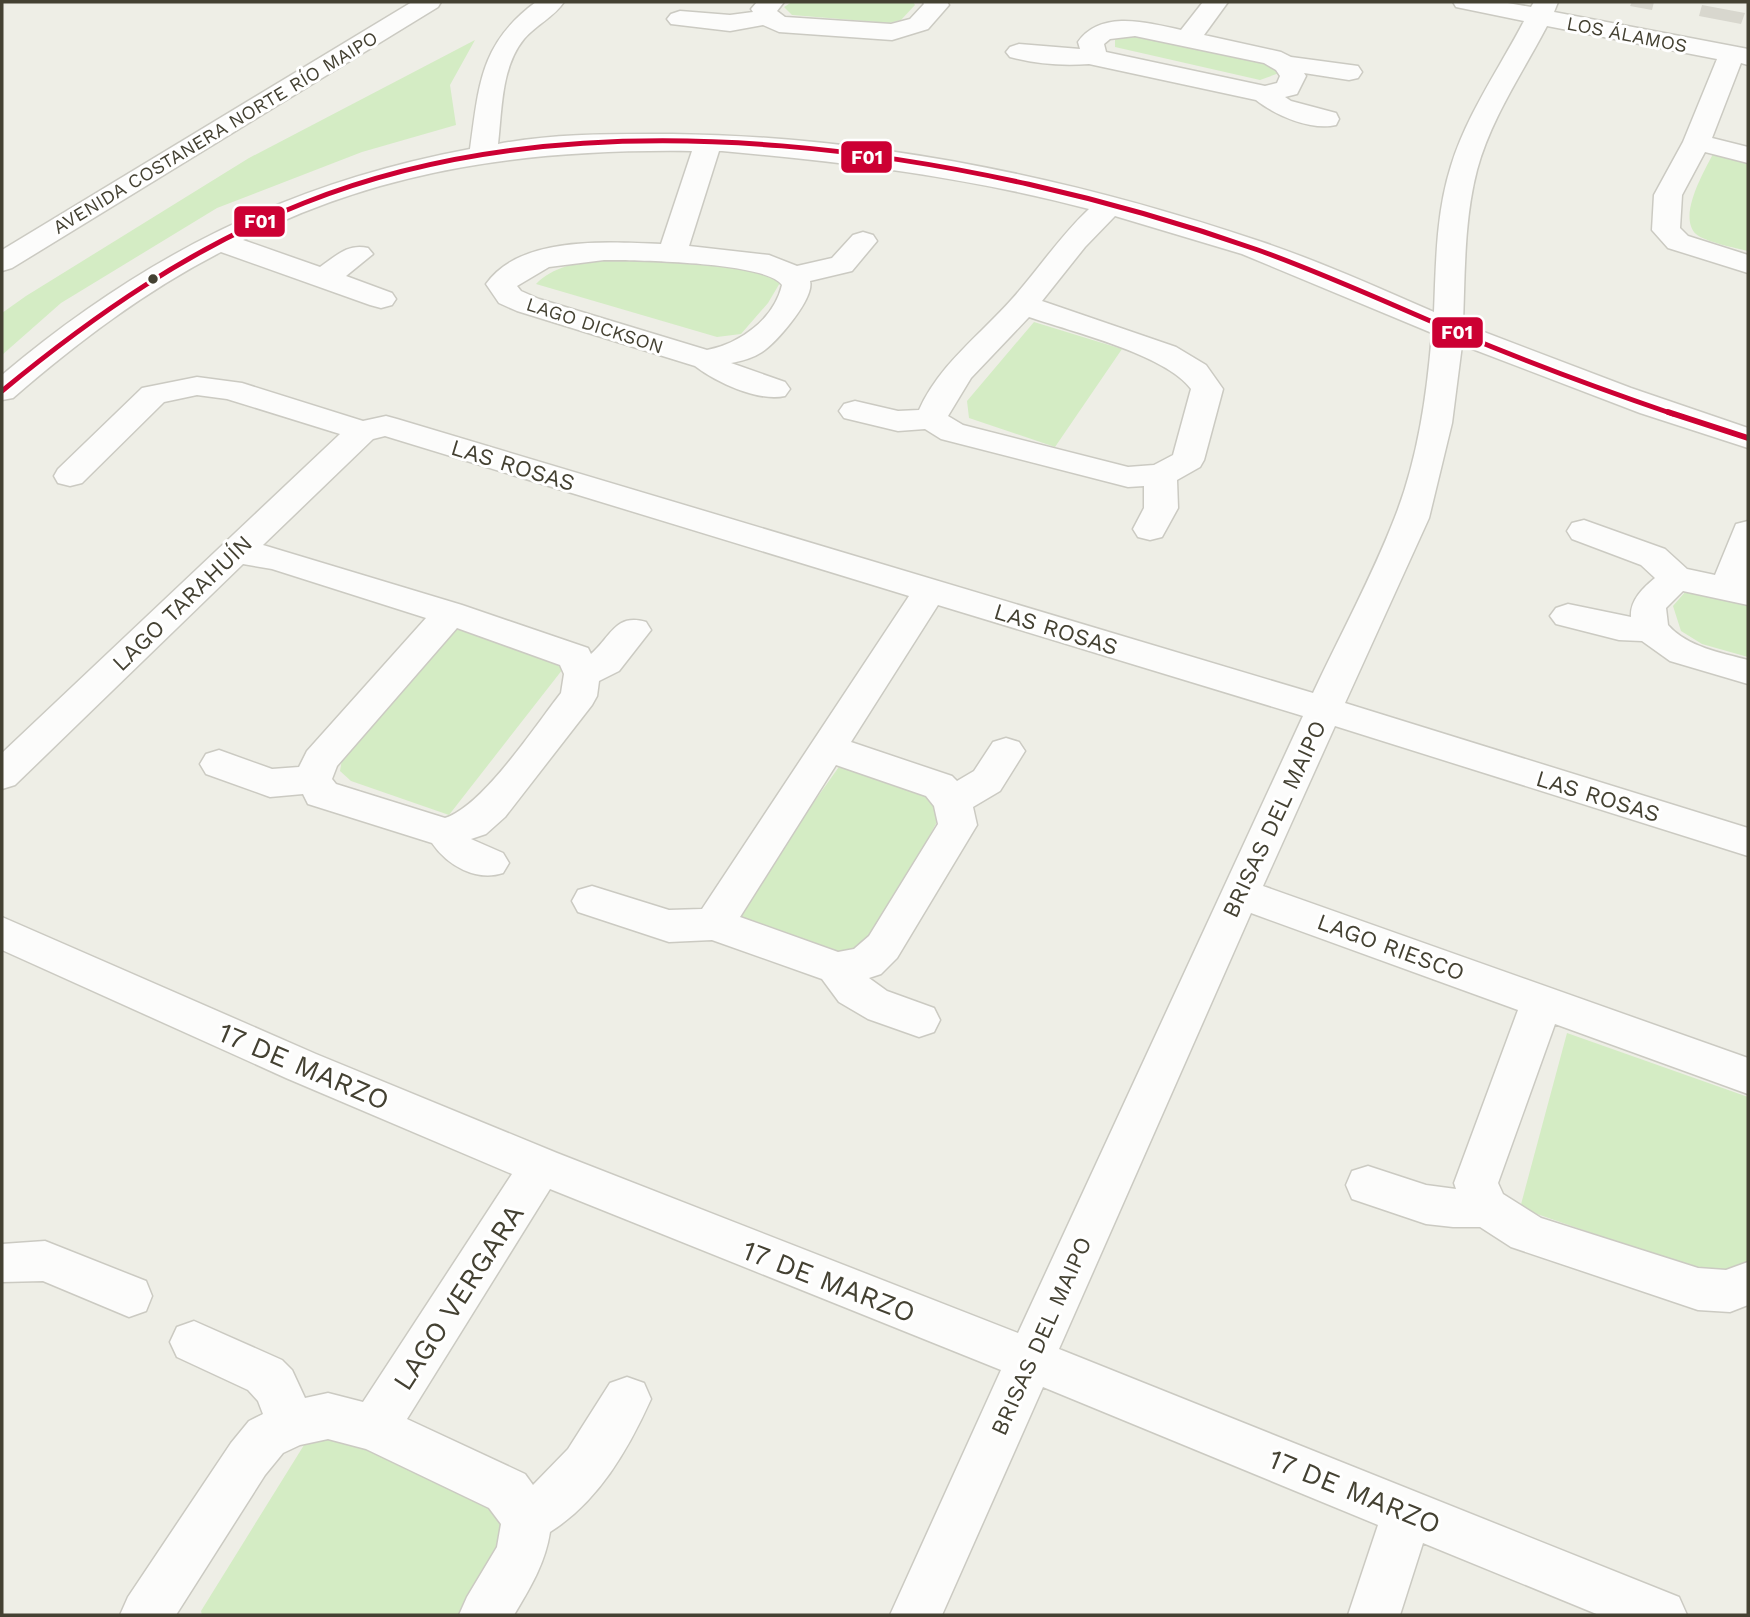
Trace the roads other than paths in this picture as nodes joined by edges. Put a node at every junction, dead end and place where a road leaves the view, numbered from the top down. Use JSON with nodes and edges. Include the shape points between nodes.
{"nodes":[{"id":1,"x":429,"y":2,"type":"edge"},
{"id":2,"x":552,"y":2,"type":"edge"},
{"id":3,"x":935,"y":2,"type":"edge"},
{"id":4,"x":1216,"y":2,"type":"edge"},
{"id":5,"x":1465,"y":2,"type":"edge"},
{"id":6,"x":1543,"y":9,"type":"edge"},
{"id":7,"x":770,"y":10,"type":"edge"},
{"id":8,"x":680,"y":19,"type":"dead end"},
{"id":9,"x":1100,"y":33,"type":"junction"},
{"id":10,"x":1188,"y":38,"type":"junction"},
{"id":11,"x":1019,"y":52,"type":"dead end"},
{"id":12,"x":1740,"y":55,"type":"edge"},
{"id":13,"x":1286,"y":65,"type":"junction"},
{"id":14,"x":1349,"y":72,"type":"dead end"},
{"id":15,"x":1265,"y":94,"type":"junction"},
{"id":16,"x":1326,"y":119,"type":"dead end"},
{"id":17,"x":1697,"y":142,"type":"junction"},
{"id":18,"x":708,"y":144,"type":"junction"},
{"id":19,"x":483,"y":154,"type":"junction"},
{"id":20,"x":1748,"y":155,"type":"edge"},
{"id":21,"x":1109,"y":206,"type":"junction"},
{"id":22,"x":219,"y":241,"type":"junction"},
{"id":23,"x":863,"y":241,"type":"dead end"},
{"id":24,"x":672,"y":253,"type":"junction"},
{"id":25,"x":358,"y":254,"type":"dead end"},
{"id":26,"x":2,"y":262,"type":"edge"},
{"id":27,"x":1748,"y":264,"type":"edge"},
{"id":28,"x":793,"y":276,"type":"junction"},
{"id":29,"x":324,"y":278,"type":"junction"},
{"id":30,"x":380,"y":299,"type":"dead end"},
{"id":31,"x":1024,"y":305,"type":"junction"},
{"id":32,"x":1448,"y":328,"type":"junction"},
{"id":33,"x":706,"y":359,"type":"junction"},
{"id":34,"x":774,"y":389,"type":"dead end"},
{"id":35,"x":2,"y":391,"type":"edge"},
{"id":36,"x":855,"y":411,"type":"dead end"},
{"id":37,"x":931,"y":419,"type":"junction"},
{"id":38,"x":362,"y":431,"type":"junction"},
{"id":39,"x":1748,"y":438,"type":"edge"},
{"id":40,"x":1160,"y":475,"type":"junction"},
{"id":41,"x":70,"y":476,"type":"dead end"},
{"id":42,"x":1150,"y":529,"type":"dead end"},
{"id":43,"x":1584,"y":531,"type":"dead end"},
{"id":44,"x":1748,"y":532,"type":"edge"},
{"id":45,"x":235,"y":552,"type":"junction"},
{"id":46,"x":1676,"y":578,"type":"junction"},
{"id":47,"x":1738,"y":591,"type":"edge"},
{"id":48,"x":929,"y":592,"type":"junction"},
{"id":49,"x":450,"y":613,"type":"junction"},
{"id":50,"x":1568,"y":616,"type":"dead end"},
{"id":51,"x":633,"y":630,"type":"dead end"},
{"id":52,"x":1652,"y":630,"type":"junction"},
{"id":53,"x":1748,"y":672,"type":"edge"},
{"id":54,"x":582,"y":674,"type":"junction"},
{"id":55,"x":1324,"y":710,"type":"junction"},
{"id":56,"x":826,"y":748,"type":"junction"},
{"id":57,"x":1006,"y":751,"type":"dead end"},
{"id":58,"x":219,"y":764,"type":"dead end"},
{"id":59,"x":2,"y":775,"type":"edge"},
{"id":60,"x":313,"y":780,"type":"junction"},
{"id":61,"x":952,"y":801,"type":"junction"},
{"id":62,"x":446,"y":833,"type":"junction"},
{"id":63,"x":1748,"y":842,"type":"edge"},
{"id":64,"x":489,"y":863,"type":"dead end"},
{"id":65,"x":1240,"y":892,"type":"junction"},
{"id":66,"x":592,"y":901,"type":"dead end"},
{"id":67,"x":714,"y":924,"type":"junction"},
{"id":68,"x":2,"y":933,"type":"edge"},
{"id":69,"x":837,"y":968,"type":"junction"},
{"id":70,"x":1542,"y":1001,"type":"junction"},
{"id":71,"x":919,"y":1020,"type":"dead end"},
{"id":72,"x":1748,"y":1076,"type":"edge"},
{"id":73,"x":541,"y":1166,"type":"junction"},
{"id":74,"x":1368,"y":1185,"type":"dead end"},
{"id":75,"x":1486,"y":1207,"type":"junction"},
{"id":76,"x":3,"y":1271,"type":"edge"},
{"id":77,"x":1742,"y":1295,"type":"edge"},
{"id":78,"x":129,"y":1296,"type":"dead end"},
{"id":79,"x":194,"y":1342,"type":"dead end"},
{"id":80,"x":1031,"y":1360,"type":"junction"},
{"id":81,"x":627,"y":1399,"type":"dead end"},
{"id":82,"x":292,"y":1424,"type":"junction"},
{"id":83,"x":374,"y":1429,"type":"junction"},
{"id":84,"x":1407,"y":1512,"type":"junction"},
{"id":85,"x":527,"y":1518,"type":"junction"},
{"id":86,"x":146,"y":1615,"type":"edge"},
{"id":87,"x":485,"y":1615,"type":"edge"},
{"id":88,"x":916,"y":1615,"type":"edge"},
{"id":89,"x":1374,"y":1615,"type":"edge"},
{"id":90,"x":1661,"y":1615,"type":"edge"}],
"edges":[{"from":1,"to":26,"type":"street","name":"AVENIDA COSTANERA NORTE RÍO MAIPO"},
{"from":2,"to":19,"type":"street","via":[[514,31],[501,52]]},
{"from":3,"to":7,"type":"street","via":[[937,5],[901,39],[892,32],[779,24]]},
{"from":4,"to":10,"type":"street"},
{"from":5,"to":6,"type":"street","name":"LOS ÁLAMOS"},
{"from":6,"to":12,"type":"street","name":"LOS ÁLAMOS"},
{"from":6,"to":32,"type":"street","name":"BRISAS DEL MAIPO","via":[[1494,99],[1465,167],[1453,236]]},
{"from":7,"to":8,"type":"street","via":[[730,23]]},
{"from":9,"to":10,"type":"street","via":[[1135,28]]},
{"from":9,"to":11,"type":"street","via":[[1070,58]]},
{"from":9,"to":15,"type":"street","via":[[1099,60]]},
{"from":10,"to":13,"type":"street","via":[[1272,57]]},
{"from":12,"to":17,"type":"street"},
{"from":13,"to":14,"type":"street"},
{"from":13,"to":15,"type":"street","via":[[1293,76],[1288,88]]},
{"from":15,"to":16,"type":"street","via":[[1282,107]]},
{"from":17,"to":20,"type":"street"},
{"from":17,"to":27,"type":"street","via":[[1668,195],[1666,230],[1678,242]]},
{"from":18,"to":19,"type":"street","via":[[600,143]]},
{"from":18,"to":21,"type":"street","via":[[925,167]]},
{"from":18,"to":24,"type":"street"},
{"from":19,"to":22,"type":"street","via":[[411,168],[335,191]]},
{"from":21,"to":31,"type":"street","via":[[1082,229]]},
{"from":21,"to":32,"type":"street","via":[[1261,252]]},
{"from":22,"to":29,"type":"street"},
{"from":22,"to":35,"type":"street","via":[[97,315]]},
{"from":23,"to":28,"type":"street","via":[[842,265]]},
{"from":24,"to":28,"type":"street","name":"LAGO DICKSON","via":[[769,264]]},
{"from":24,"to":33,"type":"street","name":"LAGO DICKSON","via":[[567,253],[533,262],[501,284],[510,297],[528,305]]},
{"from":25,"to":29,"type":"street"},
{"from":28,"to":33,"type":"street","name":"LAGO DICKSON","via":[[795,294],[764,338],[731,356]]},
{"from":29,"to":30,"type":"street"},
{"from":31,"to":37,"type":"street","via":[[975,354],[938,400]]},
{"from":31,"to":40,"type":"street","via":[[1165,354],[1195,372],[1207,389],[1188,460]]},
{"from":32,"to":39,"type":"street","via":[[1638,402]]},
{"from":32,"to":55,"type":"street","name":"BRISAS DEL MAIPO","via":[[1430,456],[1419,498],[1400,550]]},
{"from":33,"to":34,"type":"street","name":"LAGO DICKSON","via":[[726,374]]},
{"from":36,"to":37,"type":"street","via":[[884,419]]},
{"from":37,"to":40,"type":"street","via":[[952,432],[1128,477]]},
{"from":38,"to":41,"type":"street","via":[[231,390],[197,386],[153,395]]},
{"from":38,"to":45,"type":"street","name":"LAGO TARAHUÍN"},
{"from":38,"to":48,"type":"street","name":"LAS ROSAS","via":[[386,426]]},
{"from":40,"to":42,"type":"street","via":[[1161,508]]},
{"from":43,"to":46,"type":"street","via":[[1653,557]]},
{"from":44,"to":47,"type":"street"},
{"from":45,"to":49,"type":"street","via":[[275,558]]},
{"from":45,"to":59,"type":"street","name":"LAGO TARAHUÍN"},
{"from":46,"to":47,"type":"street"},
{"from":46,"to":52,"type":"street","via":[[1648,608]]},
{"from":48,"to":55,"type":"street","name":"LAS ROSAS"},
{"from":48,"to":56,"type":"street"},
{"from":49,"to":54,"type":"street","via":[[575,657]]},
{"from":49,"to":60,"type":"street","via":[[320,761]]},
{"from":50,"to":52,"type":"street"},
{"from":51,"to":54,"type":"street","via":[[606,662]]},
{"from":52,"to":53,"type":"street","via":[[1669,645],[1694,656]]},
{"from":54,"to":62,"type":"street","via":[[579,696],[491,807],[472,824]]},
{"from":55,"to":63,"type":"street","name":"LAS ROSAS"},
{"from":55,"to":65,"type":"street","name":"BRISAS DEL MAIPO"},
{"from":56,"to":61,"type":"street","via":[[939,786]]},
{"from":56,"to":67,"type":"street"},
{"from":57,"to":61,"type":"street","via":[[987,781]]},
{"from":58,"to":60,"type":"street","via":[[270,783]]},
{"from":60,"to":62,"type":"street","via":[[321,794]]},
{"from":61,"to":69,"type":"street","via":[[958,825],[883,947],[866,963]]},
{"from":62,"to":64,"type":"street","via":[[458,850]]},
{"from":65,"to":70,"type":"street","name":"LAGO RIESCO"},
{"from":65,"to":80,"type":"street","name":"BRISAS DEL MAIPO"},
{"from":66,"to":67,"type":"street","via":[[670,926]]},
{"from":67,"to":69,"type":"street"},
{"from":68,"to":73,"type":"street","name":"17 DE MARZO"},
{"from":69,"to":71,"type":"street","via":[[849,988],[861,997]]},
{"from":70,"to":72,"type":"street","name":"LAGO RIESCO"},
{"from":70,"to":75,"type":"street","via":[[1476,1183]]},
{"from":73,"to":80,"type":"street","name":"17 DE MARZO"},
{"from":73,"to":83,"type":"street","name":"LAGO VERGARA"},
{"from":74,"to":75,"type":"street","via":[[1433,1208]]},
{"from":75,"to":77,"type":"street","via":[[1527,1233],[1698,1289]]},
{"from":76,"to":78,"type":"street","via":[[45,1261]]},
{"from":79,"to":82,"type":"street","via":[[265,1375]]},
{"from":80,"to":84,"type":"street","name":"17 DE MARZO"},
{"from":80,"to":88,"type":"street","name":"BRISAS DEL MAIPO"},
{"from":81,"to":85,"type":"street","via":[[578,1478],[551,1505]]},
{"from":82,"to":83,"type":"street","via":[[328,1416]]},
{"from":82,"to":86,"type":"street","via":[[266,1437],[247,1459]]},
{"from":83,"to":85,"type":"street","via":[[506,1491]]},
{"from":84,"to":89,"type":"street"},
{"from":84,"to":90,"type":"street","name":"17 DE MARZO"},
{"from":85,"to":87,"type":"street","via":[[521,1554]]}]}
